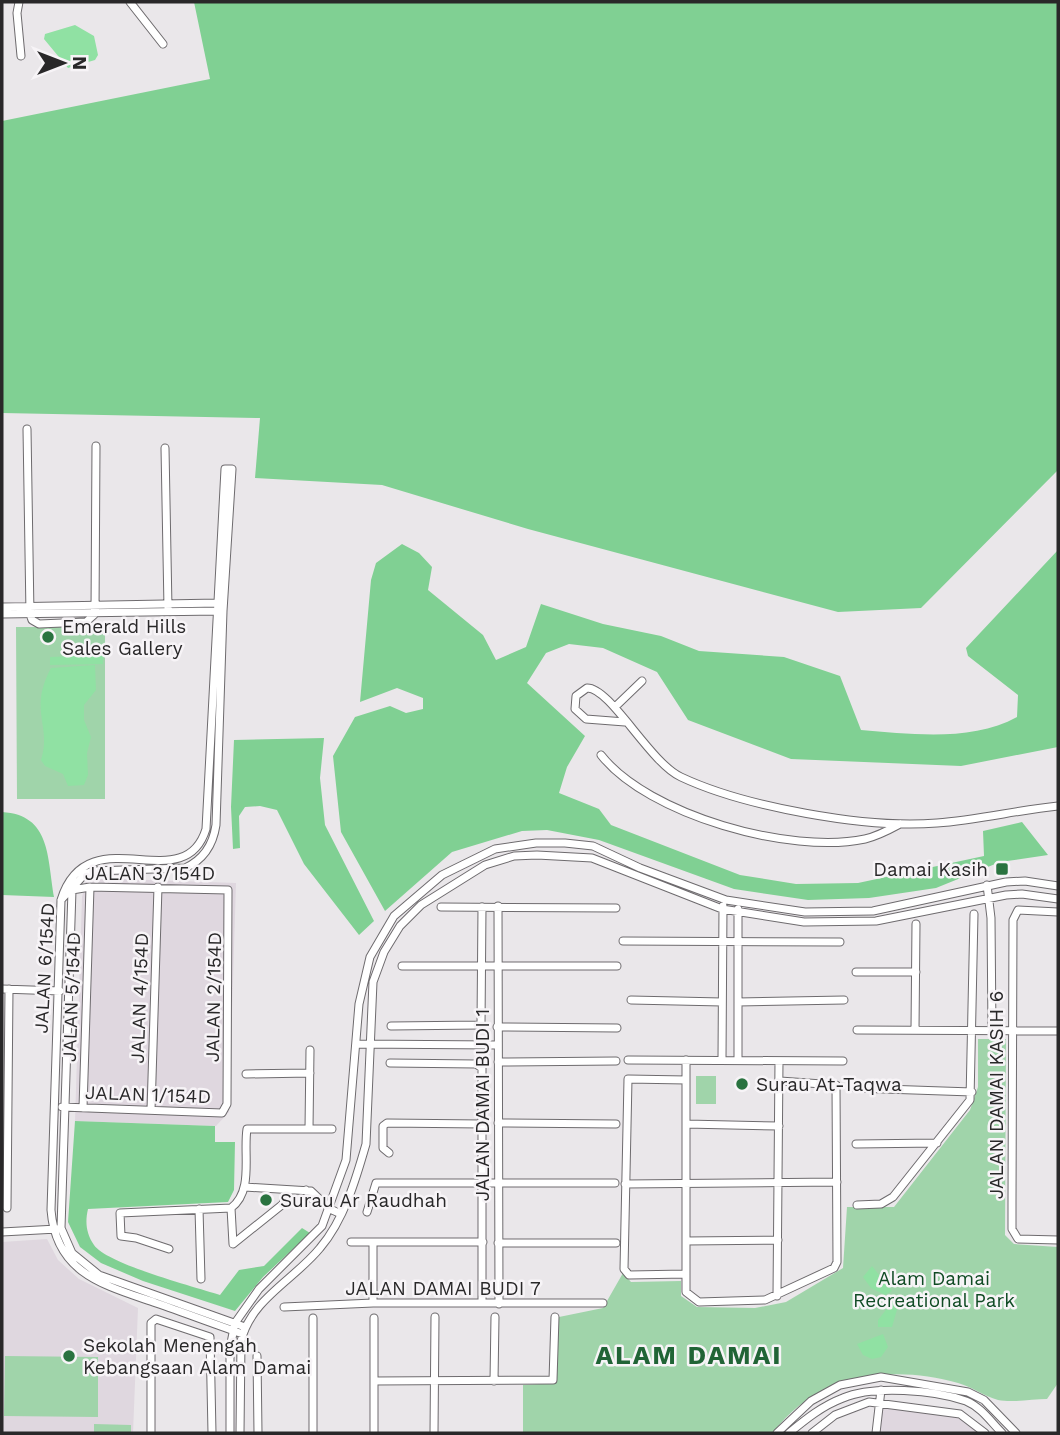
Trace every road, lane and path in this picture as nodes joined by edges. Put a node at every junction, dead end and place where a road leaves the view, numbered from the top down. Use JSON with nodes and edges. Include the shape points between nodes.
{"nodes":[{"id":1,"x":19,"y":2,"type":"edge"},
{"id":2,"x":131,"y":2,"type":"edge"},
{"id":3,"x":163,"y":44,"type":"dead end"},
{"id":4,"x":21,"y":56,"type":"dead end"},
{"id":5,"x":27,"y":429,"type":"dead end"},
{"id":6,"x":96,"y":446,"type":"dead end"},
{"id":7,"x":165,"y":448,"type":"dead end"},
{"id":8,"x":228,"y":469,"type":"dead end"},
{"id":9,"x":2,"y":607,"type":"edge"},
{"id":10,"x":219,"y":607,"type":"junction"},
{"id":11,"x":168,"y":608,"type":"junction"},
{"id":12,"x":30,"y":610,"type":"junction"},
{"id":13,"x":95,"y":610,"type":"junction"},
{"id":14,"x":2,"y":614,"type":"edge"},
{"id":15,"x":642,"y":681,"type":"dead end"},
{"id":16,"x":615,"y":707,"type":"junction"},
{"id":17,"x":625,"y":722,"type":"junction"},
{"id":18,"x":601,"y":755,"type":"dead end"},
{"id":19,"x":1058,"y":806,"type":"edge"},
{"id":20,"x":901,"y":824,"type":"junction"},
{"id":21,"x":536,"y":843,"type":"junction"},
{"id":22,"x":537,"y":855,"type":"junction"},
{"id":23,"x":987,"y":885,"type":"junction"},
{"id":24,"x":1058,"y":886,"type":"edge"},
{"id":25,"x":90,"y":887,"type":"junction"},
{"id":26,"x":158,"y":887,"type":"junction"},
{"id":27,"x":72,"y":890,"type":"junction"},
{"id":28,"x":228,"y":890,"type":"joint"},
{"id":29,"x":990,"y":897,"type":"junction"},
{"id":30,"x":1058,"y":899,"type":"edge"},
{"id":31,"x":61,"y":900,"type":"junction"},
{"id":32,"x":726,"y":900,"type":"junction"},
{"id":33,"x":739,"y":903,"type":"junction"},
{"id":34,"x":482,"y":906,"type":"junction"},
{"id":35,"x":498,"y":906,"type":"junction"},
{"id":36,"x":441,"y":907,"type":"dead end"},
{"id":37,"x":616,"y":908,"type":"dead end"},
{"id":38,"x":722,"y":909,"type":"junction"},
{"id":39,"x":737,"y":912,"type":"junction"},
{"id":40,"x":1058,"y":912,"type":"edge"},
{"id":41,"x":974,"y":914,"type":"dead end"},
{"id":42,"x":916,"y":924,"type":"dead end"},
{"id":43,"x":623,"y":941,"type":"dead end"},
{"id":44,"x":722,"y":941,"type":"junction"},
{"id":45,"x":738,"y":941,"type":"junction"},
{"id":46,"x":841,"y":942,"type":"dead end"},
{"id":47,"x":402,"y":966,"type":"dead end"},
{"id":48,"x":482,"y":966,"type":"junction"},
{"id":49,"x":497,"y":966,"type":"junction"},
{"id":50,"x":617,"y":966,"type":"dead end"},
{"id":51,"x":856,"y":972,"type":"dead end"},
{"id":52,"x":916,"y":972,"type":"junction"},
{"id":53,"x":58,"y":974,"type":"junction"},
{"id":54,"x":5,"y":989,"type":"edge"},
{"id":55,"x":47,"y":991,"type":"junction"},
{"id":56,"x":58,"y":991,"type":"junction"},
{"id":57,"x":68,"y":992,"type":"junction"},
{"id":58,"x":631,"y":1000,"type":"dead end"},
{"id":59,"x":844,"y":1000,"type":"dead end"},
{"id":60,"x":722,"y":1002,"type":"junction"},
{"id":61,"x":738,"y":1002,"type":"junction"},
{"id":62,"x":57,"y":1003,"type":"junction"},
{"id":63,"x":738,"y":1014,"type":"junction"},
{"id":64,"x":722,"y":1021,"type":"junction"},
{"id":65,"x":371,"y":1025,"type":"junction"},
{"id":66,"x":391,"y":1026,"type":"dead end"},
{"id":67,"x":497,"y":1027,"type":"junction"},
{"id":68,"x":617,"y":1028,"type":"dead end"},
{"id":69,"x":857,"y":1030,"type":"dead end"},
{"id":70,"x":915,"y":1031,"type":"junction"},
{"id":71,"x":1058,"y":1031,"type":"edge"},
{"id":72,"x":992,"y":1032,"type":"junction"},
{"id":73,"x":1012,"y":1032,"type":"junction"},
{"id":74,"x":973,"y":1033,"type":"junction"},
{"id":75,"x":357,"y":1044,"type":"junction"},
{"id":76,"x":370,"y":1045,"type":"junction"},
{"id":77,"x":388,"y":1045,"type":"junction"},
{"id":78,"x":497,"y":1045,"type":"junction"},
{"id":79,"x":310,"y":1050,"type":"dead end"},
{"id":80,"x":686,"y":1059,"type":"junction"},
{"id":81,"x":722,"y":1059,"type":"junction"},
{"id":82,"x":738,"y":1059,"type":"junction"},
{"id":83,"x":628,"y":1060,"type":"dead end"},
{"id":84,"x":616,"y":1061,"type":"dead end"},
{"id":85,"x":779,"y":1061,"type":"junction"},
{"id":86,"x":843,"y":1061,"type":"dead end"},
{"id":87,"x":498,"y":1062,"type":"junction"},
{"id":88,"x":390,"y":1063,"type":"dead end"},
{"id":89,"x":370,"y":1066,"type":"junction"},
{"id":90,"x":246,"y":1073,"type":"dead end"},
{"id":91,"x":310,"y":1073,"type":"junction"},
{"id":92,"x":686,"y":1080,"type":"junction"},
{"id":93,"x":780,"y":1082,"type":"junction"},
{"id":94,"x":855,"y":1088,"type":"dead end"},
{"id":95,"x":972,"y":1092,"type":"junction"},
{"id":96,"x":227,"y":1104,"type":"joint"},
{"id":97,"x":54,"y":1107,"type":"junction"},
{"id":98,"x":64,"y":1107,"type":"junction"},
{"id":99,"x":83,"y":1108,"type":"junction"},
{"id":100,"x":151,"y":1110,"type":"junction"},
{"id":101,"x":498,"y":1123,"type":"junction"},
{"id":102,"x":482,"y":1124,"type":"junction"},
{"id":103,"x":616,"y":1124,"type":"dead end"},
{"id":104,"x":686,"y":1124,"type":"junction"},
{"id":105,"x":779,"y":1126,"type":"junction"},
{"id":106,"x":309,"y":1129,"type":"junction"},
{"id":107,"x":332,"y":1129,"type":"dead end"},
{"id":108,"x":937,"y":1143,"type":"junction"},
{"id":109,"x":856,"y":1144,"type":"dead end"},
{"id":110,"x":389,"y":1153,"type":"dead end"},
{"id":111,"x":5,"y":1181,"type":"edge"},
{"id":112,"x":837,"y":1182,"type":"junction"},
{"id":113,"x":615,"y":1183,"type":"dead end"},
{"id":114,"x":779,"y":1183,"type":"junction"},
{"id":115,"x":483,"y":1184,"type":"junction"},
{"id":116,"x":498,"y":1184,"type":"junction"},
{"id":117,"x":625,"y":1184,"type":"junction"},
{"id":118,"x":686,"y":1184,"type":"junction"},
{"id":119,"x":245,"y":1188,"type":"junction"},
{"id":120,"x":287,"y":1190,"type":"junction"},
{"id":121,"x":858,"y":1205,"type":"dead end"},
{"id":122,"x":327,"y":1206,"type":"junction"},
{"id":123,"x":7,"y":1208,"type":"dead end"},
{"id":124,"x":231,"y":1208,"type":"junction"},
{"id":125,"x":199,"y":1209,"type":"junction"},
{"id":126,"x":51,"y":1210,"type":"junction"},
{"id":127,"x":367,"y":1212,"type":"dead end"},
{"id":128,"x":341,"y":1214,"type":"junction"},
{"id":129,"x":43,"y":1229,"type":"junction"},
{"id":130,"x":57,"y":1229,"type":"junction"},
{"id":131,"x":2,"y":1232,"type":"edge"},
{"id":132,"x":57,"y":1238,"type":"junction"},
{"id":133,"x":778,"y":1240,"type":"junction"},
{"id":134,"x":1058,"y":1240,"type":"edge"},
{"id":135,"x":686,"y":1241,"type":"junction"},
{"id":136,"x":351,"y":1242,"type":"dead end"},
{"id":137,"x":373,"y":1242,"type":"junction"},
{"id":138,"x":483,"y":1242,"type":"junction"},
{"id":139,"x":498,"y":1243,"type":"junction"},
{"id":140,"x":616,"y":1243,"type":"dead end"},
{"id":141,"x":169,"y":1249,"type":"dead end"},
{"id":142,"x":686,"y":1274,"type":"junction"},
{"id":143,"x":201,"y":1279,"type":"dead end"},
{"id":144,"x":778,"y":1296,"type":"junction"},
{"id":145,"x":373,"y":1303,"type":"junction"},
{"id":146,"x":482,"y":1303,"type":"junction"},
{"id":147,"x":603,"y":1303,"type":"dead end"},
{"id":148,"x":499,"y":1304,"type":"junction"},
{"id":149,"x":284,"y":1307,"type":"dead end"},
{"id":150,"x":435,"y":1317,"type":"dead end"},
{"id":151,"x":495,"y":1317,"type":"dead end"},
{"id":152,"x":555,"y":1317,"type":"dead end"},
{"id":153,"x":313,"y":1318,"type":"dead end"},
{"id":154,"x":374,"y":1318,"type":"dead end"},
{"id":155,"x":232,"y":1326,"type":"junction"},
{"id":156,"x":244,"y":1330,"type":"junction"},
{"id":157,"x":257,"y":1356,"type":"dead end"},
{"id":158,"x":374,"y":1381,"type":"junction"},
{"id":159,"x":435,"y":1381,"type":"junction"},
{"id":160,"x":495,"y":1381,"type":"junction"},
{"id":161,"x":881,"y":1390,"type":"junction"},
{"id":162,"x":881,"y":1403,"type":"junction"},
{"id":163,"x":151,"y":1433,"type":"edge"},
{"id":164,"x":212,"y":1433,"type":"edge"},
{"id":165,"x":230,"y":1433,"type":"edge"},
{"id":166,"x":240,"y":1433,"type":"edge"},
{"id":167,"x":258,"y":1433,"type":"edge"},
{"id":168,"x":313,"y":1433,"type":"edge"},
{"id":169,"x":374,"y":1433,"type":"edge"},
{"id":170,"x":434,"y":1433,"type":"edge"},
{"id":171,"x":777,"y":1433,"type":"edge"},
{"id":172,"x":789,"y":1433,"type":"edge"},
{"id":173,"x":811,"y":1433,"type":"edge"},
{"id":174,"x":876,"y":1433,"type":"edge"},
{"id":175,"x":985,"y":1433,"type":"edge"},
{"id":176,"x":1002,"y":1433,"type":"edge"},
{"id":177,"x":1016,"y":1433,"type":"edge"}],
"edges":[{"from":1,"to":4,"type":"street"},
{"from":2,"to":3,"type":"street"},
{"from":5,"to":12,"type":"street"},
{"from":6,"to":13,"type":"street"},
{"from":7,"to":11,"type":"street"},
{"from":8,"to":10,"type":"street","name":"JALAN 6/154D"},
{"from":9,"to":12,"type":"street"},
{"from":10,"to":11,"type":"street"},
{"from":10,"to":27,"type":"street","name":"JALAN 6/154D","via":[[211,845],[197,863],[186,868],[93,871]]},
{"from":10,"to":31,"type":"street","name":"JALAN 6/154D","via":[[202,842],[183,859],[88,862],[72,875]]},
{"from":11,"to":13,"type":"street"},
{"from":12,"to":13,"type":"street"},
{"from":12,"to":14,"type":"street"},
{"from":15,"to":16,"type":"street"},
{"from":16,"to":17,"type":"street"},
{"from":16,"to":17,"type":"street","via":[[593,688],[576,696],[575,709],[586,719]]},
{"from":17,"to":20,"type":"street","via":[[665,768],[717,792],[775,807]]},
{"from":18,"to":20,"type":"street","via":[[636,789],[726,826],[809,841],[863,839]]},
{"from":19,"to":20,"type":"street","via":[[935,824]]},
{"from":21,"to":22,"type":"street"},
{"from":21,"to":32,"type":"street","via":[[593,846],[640,869]]},
{"from":21,"to":75,"type":"street","via":[[475,856],[442,875],[394,916],[368,966],[359,1004]]},
{"from":22,"to":38,"type":"street","via":[[592,858]]},
{"from":22,"to":65,"type":"street","via":[[485,865],[421,905],[400,926],[373,982]]},
{"from":23,"to":24,"type":"street","via":[[1025,881]]},
{"from":23,"to":29,"type":"street"},
{"from":23,"to":33,"type":"street","via":[[873,911],[805,912]]},
{"from":25,"to":26,"type":"street","name":"JALAN 3/154D"},
{"from":25,"to":27,"type":"street","name":"JALAN 3/154D"},
{"from":25,"to":99,"type":"street","name":"JALAN 5/154D"},
{"from":26,"to":28,"type":"street","name":"JALAN 3/154D"},
{"from":26,"to":100,"type":"street","name":"JALAN 4/154D"},
{"from":27,"to":31,"type":"street"},
{"from":27,"to":57,"type":"street","name":"JALAN 6/154D"},
{"from":28,"to":96,"type":"street","name":"JALAN 2/154D"},
{"from":29,"to":30,"type":"street","via":[[1022,894]]},
{"from":29,"to":39,"type":"street","via":[[876,921],[804,922]]},
{"from":29,"to":72,"type":"street"},
{"from":31,"to":53,"type":"street","name":"JALAN 6/154D"},
{"from":32,"to":33,"type":"street"},
{"from":32,"to":38,"type":"street"},
{"from":33,"to":39,"type":"street"},
{"from":34,"to":35,"type":"street"},
{"from":34,"to":36,"type":"street"},
{"from":34,"to":48,"type":"street"},
{"from":35,"to":37,"type":"street"},
{"from":35,"to":49,"type":"street","name":"JALAN DAMAI BUDI 1"},
{"from":38,"to":39,"type":"street"},
{"from":38,"to":44,"type":"street"},
{"from":39,"to":45,"type":"street"},
{"from":40,"to":73,"type":"street","name":"JALAN DAMAI KASIH 6","via":[[1018,911],[1013,920]]},
{"from":41,"to":74,"type":"street"},
{"from":42,"to":52,"type":"street"},
{"from":43,"to":44,"type":"street"},
{"from":44,"to":45,"type":"street"},
{"from":44,"to":60,"type":"street"},
{"from":45,"to":46,"type":"street"},
{"from":45,"to":61,"type":"street"},
{"from":47,"to":48,"type":"street"},
{"from":48,"to":49,"type":"street"},
{"from":48,"to":66,"type":"street","via":[[481,1025]]},
{"from":49,"to":50,"type":"street"},
{"from":49,"to":67,"type":"street","name":"JALAN DAMAI BUDI 1"},
{"from":51,"to":52,"type":"street"},
{"from":52,"to":70,"type":"street"},
{"from":53,"to":55,"type":"street","via":[[57,983]]},
{"from":53,"to":56,"type":"street","name":"JALAN 6/154D"},
{"from":54,"to":55,"type":"street"},
{"from":54,"to":111,"type":"street"},
{"from":55,"to":56,"type":"street"},
{"from":55,"to":62,"type":"street"},
{"from":56,"to":57,"type":"street"},
{"from":56,"to":62,"type":"street","name":"JALAN 6/154D"},
{"from":57,"to":98,"type":"street","name":"JALAN 6/154D"},
{"from":58,"to":60,"type":"street"},
{"from":59,"to":61,"type":"street"},
{"from":60,"to":64,"type":"street"},
{"from":61,"to":63,"type":"street"},
{"from":62,"to":97,"type":"street","name":"JALAN 6/154D"},
{"from":63,"to":64,"type":"street","via":[[734,1023]]},
{"from":63,"to":82,"type":"street"},
{"from":64,"to":81,"type":"street"},
{"from":65,"to":76,"type":"street"},
{"from":65,"to":77,"type":"street","via":[[375,1037]]},
{"from":67,"to":68,"type":"street"},
{"from":67,"to":78,"type":"street","name":"JALAN DAMAI BUDI 1"},
{"from":69,"to":70,"type":"street"},
{"from":70,"to":74,"type":"street"},
{"from":71,"to":73,"type":"street"},
{"from":72,"to":73,"type":"street"},
{"from":72,"to":74,"type":"street"},
{"from":73,"to":134,"type":"street","name":"JALAN DAMAI KASIH 6","via":[[1012,1229],[1018,1238]]},
{"from":74,"to":95,"type":"street"},
{"from":75,"to":76,"type":"street"},
{"from":75,"to":122,"type":"street","via":[[350,1144]]},
{"from":76,"to":77,"type":"street"},
{"from":76,"to":89,"type":"street"},
{"from":77,"to":78,"type":"street"},
{"from":77,"to":89,"type":"street","via":[[376,1052]]},
{"from":78,"to":87,"type":"street","name":"JALAN DAMAI BUDI 1"},
{"from":79,"to":91,"type":"street"},
{"from":80,"to":81,"type":"street"},
{"from":80,"to":83,"type":"street"},
{"from":80,"to":92,"type":"street"},
{"from":81,"to":82,"type":"street"},
{"from":82,"to":85,"type":"street"},
{"from":84,"to":87,"type":"street"},
{"from":85,"to":86,"type":"street"},
{"from":85,"to":93,"type":"street"},
{"from":87,"to":101,"type":"street","name":"JALAN DAMAI BUDI 1"},
{"from":88,"to":102,"type":"street","via":[[480,1066]]},
{"from":89,"to":128,"type":"street","via":[[366,1144]]},
{"from":90,"to":91,"type":"street"},
{"from":91,"to":106,"type":"street"},
{"from":92,"to":104,"type":"street"},
{"from":92,"to":117,"type":"street","via":[[628,1079]]},
{"from":93,"to":105,"type":"street"},
{"from":93,"to":112,"type":"street","via":[[836,1085]]},
{"from":94,"to":95,"type":"street"},
{"from":95,"to":108,"type":"street","via":[[966,1107]]},
{"from":96,"to":100,"type":"street","name":"JALAN 1/154D","via":[[222,1112]]},
{"from":97,"to":98,"type":"street","name":"JALAN 1/154D"},
{"from":97,"to":126,"type":"street","name":"JALAN 6/154D"},
{"from":98,"to":99,"type":"street","name":"JALAN 1/154D"},
{"from":98,"to":130,"type":"street","name":"JALAN 6/154D"},
{"from":99,"to":100,"type":"street","name":"JALAN 1/154D"},
{"from":101,"to":103,"type":"street"},
{"from":101,"to":116,"type":"street","name":"JALAN DAMAI BUDI 1"},
{"from":102,"to":110,"type":"street","via":[[387,1123],[383,1148]]},
{"from":102,"to":115,"type":"street"},
{"from":104,"to":105,"type":"street"},
{"from":104,"to":118,"type":"street"},
{"from":105,"to":114,"type":"street"},
{"from":106,"to":107,"type":"street"},
{"from":106,"to":119,"type":"street","via":[[247,1129]]},
{"from":108,"to":109,"type":"street"},
{"from":108,"to":121,"type":"street","via":[[888,1202]]},
{"from":111,"to":123,"type":"street"},
{"from":112,"to":114,"type":"street"},
{"from":112,"to":144,"type":"street","via":[[834,1268]]},
{"from":113,"to":116,"type":"street"},
{"from":114,"to":118,"type":"street"},
{"from":114,"to":133,"type":"street"},
{"from":115,"to":116,"type":"street"},
{"from":115,"to":127,"type":"street","via":[[376,1183]]},
{"from":115,"to":138,"type":"street"},
{"from":116,"to":139,"type":"street","name":"JALAN DAMAI BUDI 1"},
{"from":117,"to":118,"type":"street"},
{"from":117,"to":142,"type":"street","via":[[625,1273]]},
{"from":118,"to":135,"type":"street"},
{"from":119,"to":120,"type":"street"},
{"from":119,"to":124,"type":"street"},
{"from":120,"to":122,"type":"street","via":[[306,1190]]},
{"from":120,"to":124,"type":"street","via":[[283,1204],[233,1244]]},
{"from":122,"to":128,"type":"street"},
{"from":122,"to":155,"type":"street","via":[[312,1239],[259,1289]]},
{"from":124,"to":125,"type":"street"},
{"from":125,"to":141,"type":"street","via":[[119,1215],[121,1236]]},
{"from":125,"to":143,"type":"street"},
{"from":126,"to":129,"type":"street"},
{"from":126,"to":130,"type":"street","name":"JALAN 6/154D"},
{"from":128,"to":156,"type":"street","via":[[323,1246],[264,1301]]},
{"from":129,"to":130,"type":"street"},
{"from":129,"to":131,"type":"street"},
{"from":129,"to":132,"type":"street"},
{"from":130,"to":132,"type":"street","name":"JALAN 6/154D"},
{"from":130,"to":155,"type":"street","name":"JALAN 6/154D","via":[[72,1253],[99,1275]]},
{"from":132,"to":155,"type":"street","name":"JALAN 6/154D","via":[[66,1257],[96,1282]]},
{"from":133,"to":135,"type":"street"},
{"from":133,"to":144,"type":"street"},
{"from":135,"to":142,"type":"street"},
{"from":136,"to":137,"type":"street"},
{"from":137,"to":138,"type":"street"},
{"from":137,"to":145,"type":"street"},
{"from":138,"to":146,"type":"street"},
{"from":139,"to":140,"type":"street"},
{"from":139,"to":148,"type":"street","name":"JALAN DAMAI BUDI 1"},
{"from":142,"to":144,"type":"street","via":[[686,1292],[699,1302],[753,1302]]},
{"from":145,"to":146,"type":"street","name":"JALAN DAMAI BUDI 7"},
{"from":145,"to":149,"type":"street","name":"JALAN DAMAI BUDI 7"},
{"from":146,"to":148,"type":"street","name":"JALAN DAMAI BUDI 7"},
{"from":147,"to":148,"type":"street","name":"JALAN DAMAI BUDI 7"},
{"from":150,"to":159,"type":"street"},
{"from":151,"to":160,"type":"street"},
{"from":152,"to":160,"type":"street","via":[[553,1380]]},
{"from":153,"to":168,"type":"street"},
{"from":154,"to":158,"type":"street"},
{"from":155,"to":156,"type":"street","name":"JALAN 6/154D"},
{"from":155,"to":165,"type":"street"},
{"from":156,"to":166,"type":"street"},
{"from":157,"to":167,"type":"street"},
{"from":158,"to":159,"type":"street"},
{"from":158,"to":169,"type":"street"},
{"from":159,"to":160,"type":"street"},
{"from":159,"to":170,"type":"street"},
{"from":161,"to":162,"type":"street"},
{"from":161,"to":172,"type":"street","via":[[845,1396],[817,1410]]},
{"from":161,"to":176,"type":"street","via":[[965,1401],[979,1408]]},
{"from":162,"to":173,"type":"street","via":[[857,1405]]},
{"from":162,"to":174,"type":"street"},
{"from":162,"to":175,"type":"street","via":[[960,1414]]},
{"from":163,"to":164,"type":"street","via":[[152,1320],[156,1318],[210,1337]]},
{"from":171,"to":177,"type":"street","via":[[811,1401],[841,1385],[881,1377],[968,1392],[984,1399]]}]}
